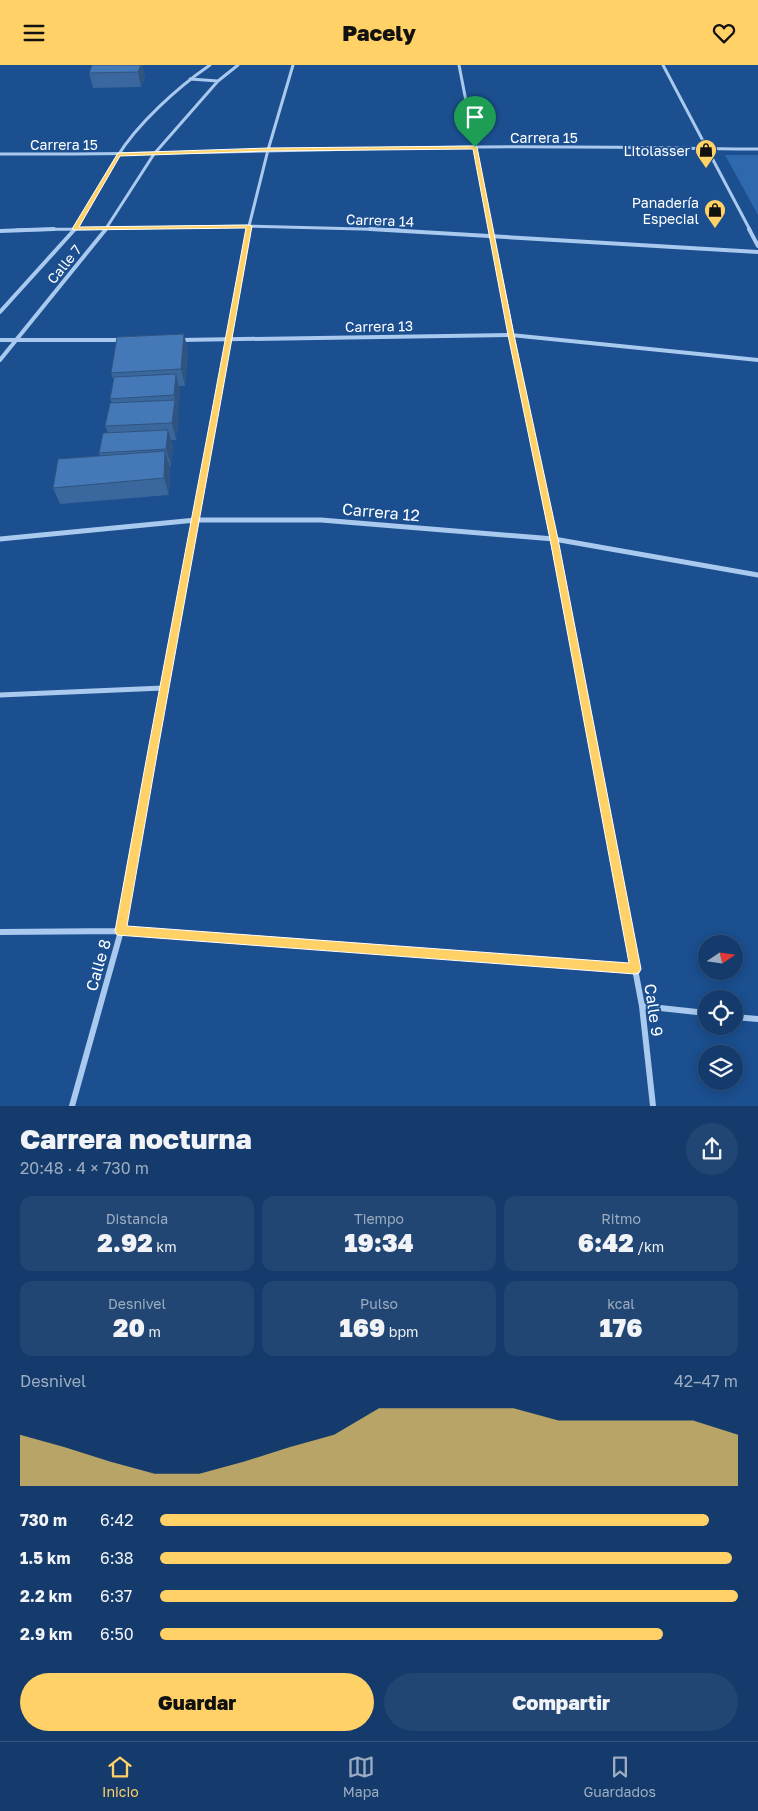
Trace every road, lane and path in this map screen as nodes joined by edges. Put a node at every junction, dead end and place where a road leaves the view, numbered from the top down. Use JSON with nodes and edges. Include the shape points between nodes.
{"nodes":[{"id":1,"x":210,"y":65,"type":"edge"},
{"id":2,"x":238,"y":65,"type":"edge"},
{"id":3,"x":293,"y":65,"type":"edge"},
{"id":4,"x":459,"y":65,"type":"edge"},
{"id":5,"x":662,"y":65,"type":"edge"},
{"id":6,"x":190,"y":79,"type":"junction"},
{"id":7,"x":218,"y":81,"type":"junction"},
{"id":8,"x":475,"y":147,"type":"junction"},
{"id":9,"x":706,"y":148,"type":"junction"},
{"id":10,"x":758,"y":149,"type":"edge"},
{"id":11,"x":268,"y":150,"type":"junction"},
{"id":12,"x":0,"y":154,"type":"edge"},
{"id":13,"x":154,"y":154,"type":"junction"},
{"id":14,"x":118,"y":155,"type":"junction"},
{"id":15,"x":249,"y":226,"type":"junction"},
{"id":16,"x":108,"y":227,"type":"junction"},
{"id":17,"x":75,"y":229,"type":"junction"},
{"id":18,"x":0,"y":231,"type":"edge"},
{"id":19,"x":491,"y":235,"type":"junction"},
{"id":20,"x":758,"y":246,"type":"edge"},
{"id":21,"x":758,"y":252,"type":"edge"},
{"id":22,"x":0,"y":312,"type":"edge"},
{"id":23,"x":511,"y":335,"type":"junction"},
{"id":24,"x":0,"y":340,"type":"edge"},
{"id":25,"x":17,"y":340,"type":"junction"},
{"id":26,"x":132,"y":340,"type":"edge"},
{"id":27,"x":171,"y":340,"type":"edge"},
{"id":28,"x":228,"y":340,"type":"junction"},
{"id":29,"x":758,"y":359,"type":"edge"},
{"id":30,"x":0,"y":360,"type":"edge"},
{"id":31,"x":196,"y":520,"type":"junction"},
{"id":32,"x":0,"y":539,"type":"edge"},
{"id":33,"x":554,"y":539,"type":"junction"},
{"id":34,"x":758,"y":575,"type":"edge"},
{"id":35,"x":163,"y":688,"type":"junction"},
{"id":36,"x":0,"y":695,"type":"edge"},
{"id":37,"x":121,"y":931,"type":"junction"},
{"id":38,"x":0,"y":932,"type":"edge"},
{"id":39,"x":635,"y":969,"type":"junction"},
{"id":40,"x":642,"y":1006,"type":"junction"},
{"id":41,"x":698,"y":1012,"type":"edge"},
{"id":42,"x":743,"y":1018,"type":"edge"},
{"id":43,"x":758,"y":1019,"type":"edge"},
{"id":44,"x":72,"y":1106,"type":"edge"},
{"id":45,"x":653,"y":1106,"type":"edge"}],
"edges":[{"from":1,"to":6,"type":"street"},
{"from":2,"to":7,"type":"street","name":"Calle 7"},
{"from":3,"to":11,"type":"street","name":"Calle 8"},
{"from":4,"to":8,"type":"street","name":"Calle 9"},
{"from":5,"to":9,"type":"street"},
{"from":6,"to":7,"type":"street"},
{"from":6,"to":14,"type":"street","via":[[148,119]]},
{"from":7,"to":13,"type":"street","name":"Calle 7"},
{"from":8,"to":9,"type":"street","name":"Carrera 15"},
{"from":8,"to":11,"type":"street","name":"Carrera 15"},
{"from":8,"to":19,"type":"street","name":"Calle 9"},
{"from":9,"to":10,"type":"street","name":"Carrera 15"},
{"from":9,"to":20,"type":"street"},
{"from":11,"to":13,"type":"street","name":"Carrera 15"},
{"from":11,"to":15,"type":"street","name":"Calle 8"},
{"from":12,"to":14,"type":"street","name":"Carrera 15"},
{"from":13,"to":14,"type":"street","name":"Carrera 15"},
{"from":13,"to":16,"type":"street","name":"Calle 7"},
{"from":14,"to":17,"type":"street"},
{"from":15,"to":16,"type":"street","name":"Carrera 14"},
{"from":15,"to":19,"type":"street","name":"Carrera 14"},
{"from":15,"to":28,"type":"street","name":"Calle 8"},
{"from":16,"to":17,"type":"street","name":"Carrera 14"},
{"from":16,"to":25,"type":"street","name":"Calle 7"},
{"from":17,"to":18,"type":"street","name":"Carrera 14"},
{"from":17,"to":22,"type":"street"},
{"from":19,"to":21,"type":"street","name":"Carrera 14"},
{"from":19,"to":23,"type":"street","name":"Calle 9"},
{"from":23,"to":28,"type":"street","name":"Carrera 13"},
{"from":23,"to":29,"type":"street","name":"Carrera 13"},
{"from":23,"to":33,"type":"street","name":"Calle 9"},
{"from":24,"to":25,"type":"street"},
{"from":25,"to":26,"type":"street"},
{"from":25,"to":30,"type":"street","name":"Calle 7"},
{"from":27,"to":28,"type":"street","name":"Carrera 13"},
{"from":28,"to":31,"type":"street","name":"Calle 8"},
{"from":31,"to":32,"type":"street","name":"Carrera 12"},
{"from":31,"to":33,"type":"street","name":"Carrera 12","via":[[321,520]]},
{"from":31,"to":35,"type":"street","name":"Calle 8"},
{"from":33,"to":34,"type":"street","name":"Carrera 12"},
{"from":33,"to":39,"type":"street","name":"Calle 9"},
{"from":35,"to":36,"type":"street"},
{"from":35,"to":37,"type":"street","name":"Calle 8"},
{"from":37,"to":38,"type":"street"},
{"from":37,"to":39,"type":"street"},
{"from":37,"to":44,"type":"street","name":"Calle 8"},
{"from":39,"to":40,"type":"street","name":"Calle 9"},
{"from":40,"to":41,"type":"street"},
{"from":40,"to":45,"type":"street","name":"Calle 9"},
{"from":42,"to":43,"type":"street"}]}
